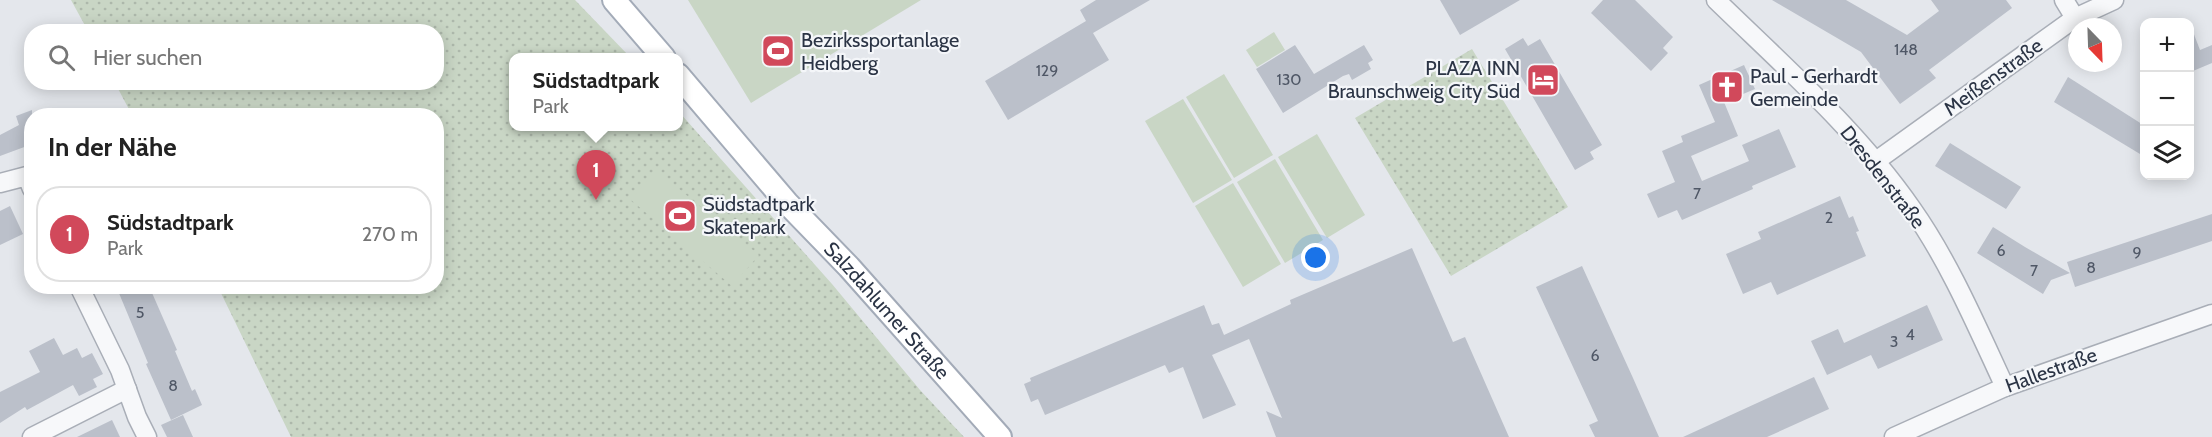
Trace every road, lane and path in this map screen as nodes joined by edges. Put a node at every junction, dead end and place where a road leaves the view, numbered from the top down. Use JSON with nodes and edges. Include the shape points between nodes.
{"nodes":[{"id":1,"x":614,"y":0,"type":"edge"},
{"id":2,"x":1716,"y":0,"type":"edge"},
{"id":3,"x":2064,"y":0,"type":"edge"},
{"id":4,"x":2114,"y":0,"type":"edge"},
{"id":5,"x":2075,"y":18,"type":"joint"},
{"id":6,"x":2068,"y":23,"type":"edge"},
{"id":7,"x":660,"y":53,"type":"edge"},
{"id":8,"x":683,"y":81,"type":"edge"},
{"id":9,"x":1876,"y":161,"type":"junction"},
{"id":10,"x":24,"y":182,"type":"edge"},
{"id":11,"x":0,"y":183,"type":"edge"},
{"id":12,"x":83,"y":294,"type":"edge"},
{"id":13,"x":2212,"y":314,"type":"edge"},
{"id":14,"x":2005,"y":387,"type":"junction"},
{"id":15,"x":126,"y":389,"type":"junction"},
{"id":16,"x":32,"y":437,"type":"edge"},
{"id":17,"x":147,"y":437,"type":"edge"},
{"id":18,"x":1000,"y":437,"type":"edge"},
{"id":19,"x":1894,"y":437,"type":"edge"}],
"edges":[{"from":1,"to":7,"type":"main road"},
{"from":2,"to":9,"type":"street","name":"Dresdenstraße","via":[[1794,73]]},
{"from":3,"to":5,"type":"street"},
{"from":4,"to":5,"type":"street","name":"Meißenstraße"},
{"from":6,"to":9,"type":"street","name":"Meißenstraße"},
{"from":8,"to":18,"type":"main road","name":"Salzdahlumer Straße","via":[[787,203]]},
{"from":9,"to":14,"type":"street","name":"Dresdenstraße","via":[[1913,210],[1943,260]]},
{"from":10,"to":11,"type":"street"},
{"from":12,"to":15,"type":"street"},
{"from":13,"to":14,"type":"street","name":"Hallestraße"},
{"from":14,"to":19,"type":"street","name":"Hallestraße"},
{"from":15,"to":16,"type":"street"},
{"from":15,"to":17,"type":"street"}]}
